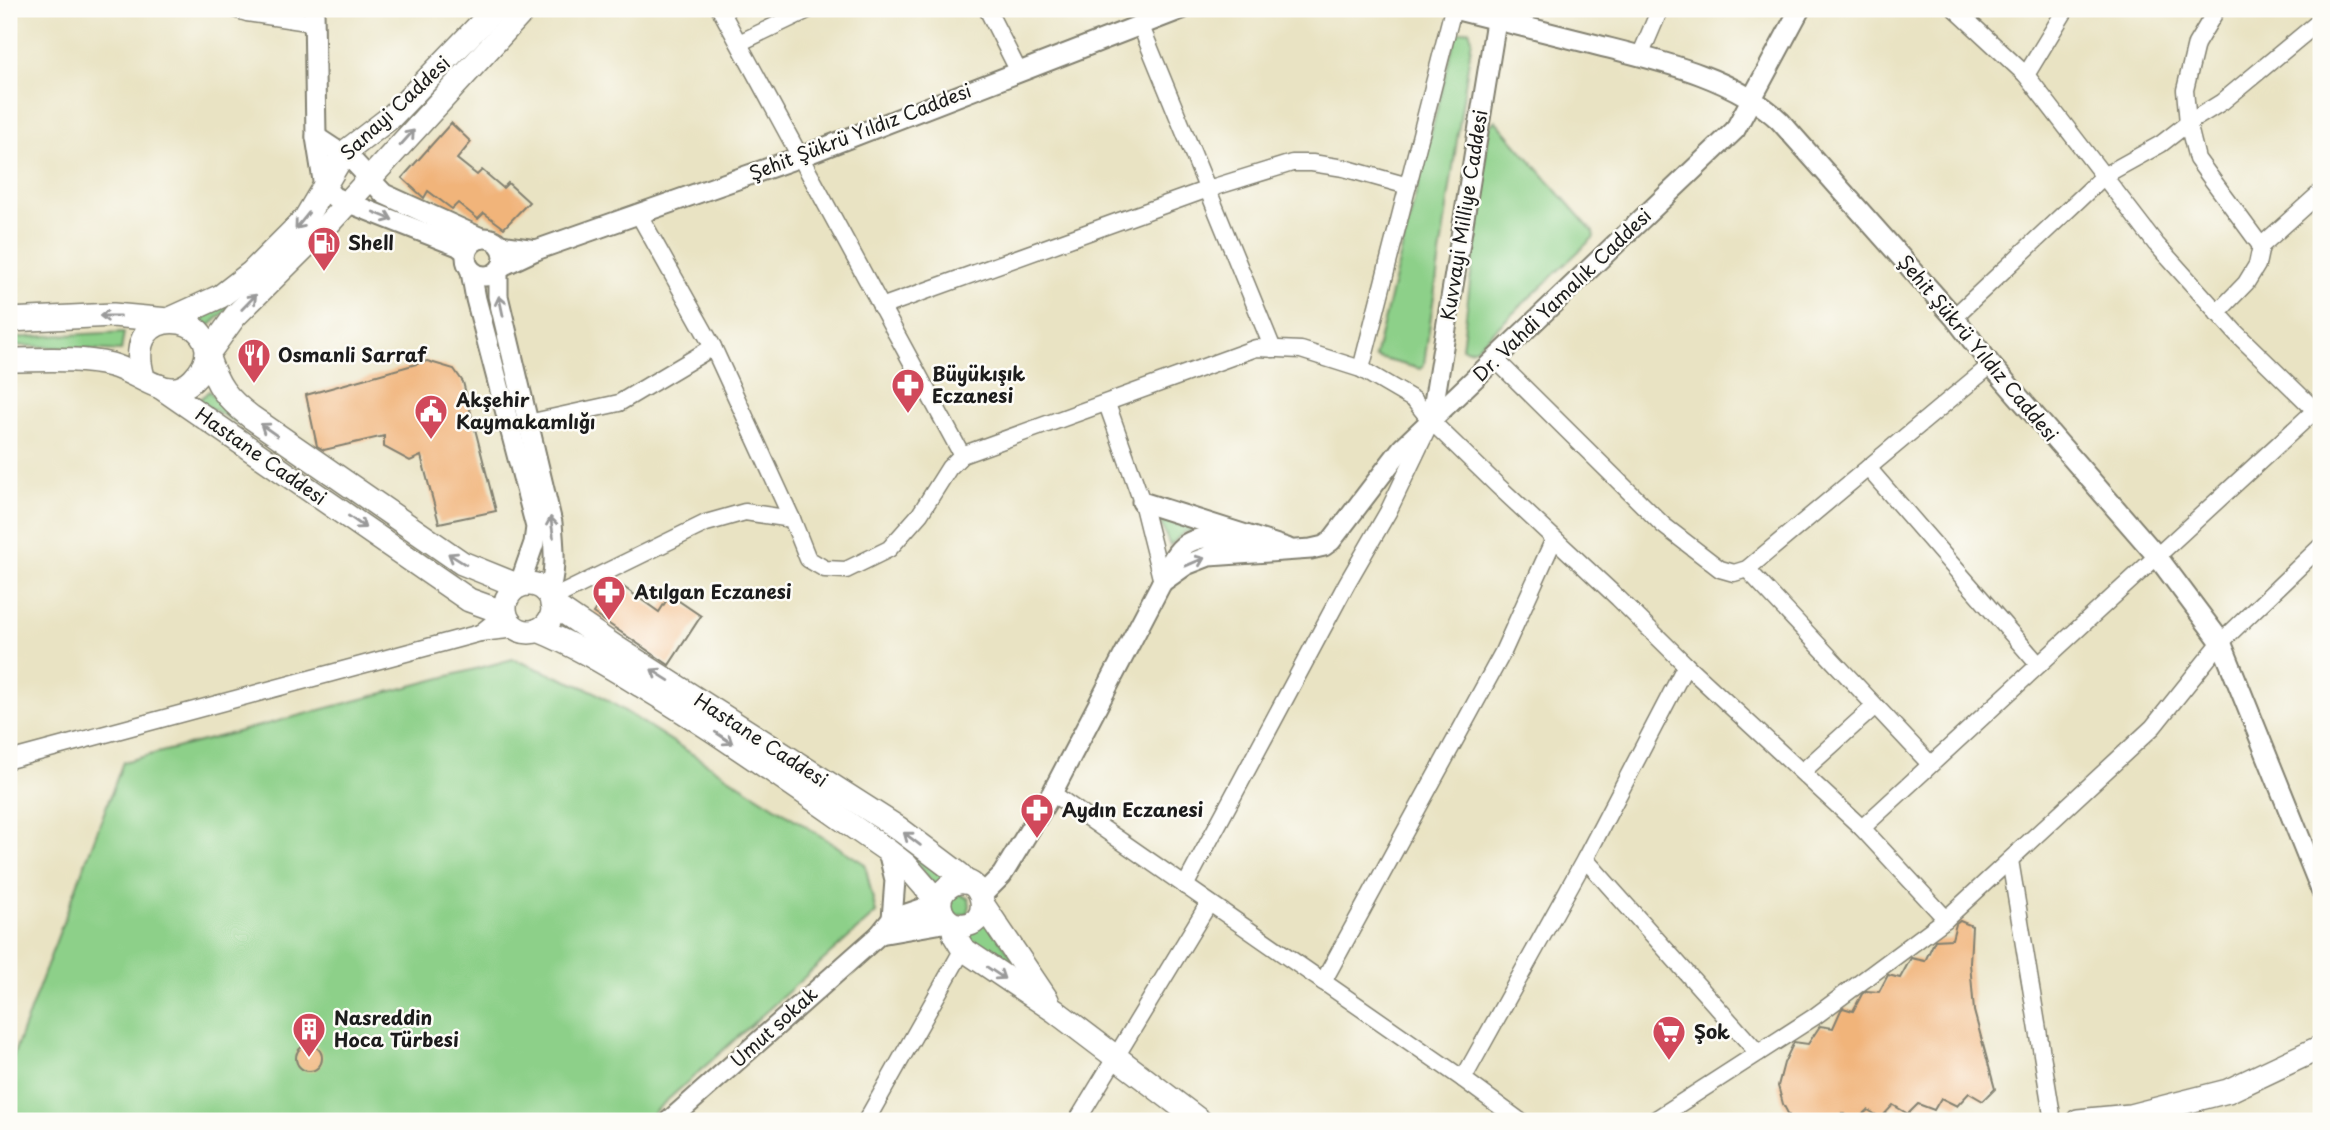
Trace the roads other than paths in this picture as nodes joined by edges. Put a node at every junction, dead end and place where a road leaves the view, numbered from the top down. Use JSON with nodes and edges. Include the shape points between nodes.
{"nodes":[{"id":1,"x":234,"y":9,"type":"edge"},
{"id":2,"x":495,"y":9,"type":"edge"},
{"id":3,"x":525,"y":9,"type":"edge"},
{"id":4,"x":720,"y":9,"type":"edge"},
{"id":5,"x":810,"y":9,"type":"edge"},
{"id":6,"x":988,"y":9,"type":"edge"},
{"id":7,"x":1182,"y":9,"type":"edge"},
{"id":8,"x":1454,"y":9,"type":"edge"},
{"id":9,"x":1660,"y":9,"type":"edge"},
{"id":10,"x":1800,"y":9,"type":"edge"},
{"id":11,"x":1955,"y":9,"type":"edge"},
{"id":12,"x":2066,"y":9,"type":"edge"},
{"id":13,"x":2217,"y":9,"type":"edge"},
{"id":14,"x":1496,"y":14,"type":"edge"},
{"id":15,"x":314,"y":16,"type":"edge"},
{"id":16,"x":2321,"y":20,"type":"edge"},
{"id":17,"x":1140,"y":24,"type":"junction"},
{"id":18,"x":738,"y":43,"type":"junction"},
{"id":19,"x":1640,"y":56,"type":"junction"},
{"id":20,"x":1019,"y":72,"type":"junction"},
{"id":21,"x":2026,"y":75,"type":"junction"},
{"id":22,"x":1753,"y":99,"type":"junction"},
{"id":23,"x":2188,"y":123,"type":"junction"},
{"id":24,"x":316,"y":137,"type":"junction"},
{"id":25,"x":344,"y":153,"type":"junction"},
{"id":26,"x":800,"y":157,"type":"junction"},
{"id":27,"x":2105,"y":175,"type":"junction"},
{"id":28,"x":369,"y":180,"type":"junction"},
{"id":29,"x":1408,"y":186,"type":"junction"},
{"id":30,"x":324,"y":187,"type":"junction"},
{"id":31,"x":1208,"y":190,"type":"junction"},
{"id":32,"x":2321,"y":192,"type":"edge"},
{"id":33,"x":348,"y":202,"type":"junction"},
{"id":34,"x":638,"y":213,"type":"junction"},
{"id":35,"x":481,"y":238,"type":"junction"},
{"id":36,"x":500,"y":245,"type":"junction"},
{"id":37,"x":2261,"y":246,"type":"junction"},
{"id":38,"x":536,"y":250,"type":"junction"},
{"id":39,"x":466,"y":252,"type":"junction"},
{"id":40,"x":500,"y":269,"type":"junction"},
{"id":41,"x":471,"y":272,"type":"junction"},
{"id":42,"x":881,"y":307,"type":"junction"},
{"id":43,"x":2217,"y":313,"type":"junction"},
{"id":44,"x":1954,"y":317,"type":"junction"},
{"id":45,"x":9,"y":320,"type":"edge"},
{"id":46,"x":168,"y":320,"type":"junction"},
{"id":47,"x":713,"y":347,"type":"junction"},
{"id":48,"x":1273,"y":349,"type":"junction"},
{"id":49,"x":207,"y":355,"type":"junction"},
{"id":50,"x":1495,"y":359,"type":"junction"},
{"id":51,"x":9,"y":360,"type":"edge"},
{"id":52,"x":1991,"y":365,"type":"junction"},
{"id":53,"x":1361,"y":369,"type":"junction"},
{"id":54,"x":151,"y":382,"type":"junction"},
{"id":55,"x":1107,"y":404,"type":"junction"},
{"id":56,"x":2319,"y":412,"type":"edge"},
{"id":57,"x":1431,"y":421,"type":"junction"},
{"id":58,"x":528,"y":423,"type":"junction"},
{"id":59,"x":962,"y":455,"type":"junction"},
{"id":60,"x":1868,"y":468,"type":"junction"},
{"id":61,"x":1142,"y":502,"type":"junction"},
{"id":62,"x":792,"y":519,"type":"junction"},
{"id":63,"x":1241,"y":535,"type":"junction"},
{"id":64,"x":1555,"y":539,"type":"junction"},
{"id":65,"x":2321,"y":546,"type":"edge"},
{"id":66,"x":1294,"y":550,"type":"junction"},
{"id":67,"x":2156,"y":555,"type":"junction"},
{"id":68,"x":1747,"y":569,"type":"junction"},
{"id":69,"x":1162,"y":582,"type":"junction"},
{"id":70,"x":519,"y":586,"type":"junction"},
{"id":71,"x":550,"y":599,"type":"junction"},
{"id":72,"x":520,"y":624,"type":"junction"},
{"id":73,"x":2221,"y":642,"type":"junction"},
{"id":74,"x":2038,"y":663,"type":"junction"},
{"id":75,"x":1686,"y":665,"type":"junction"},
{"id":76,"x":1875,"y":706,"type":"junction"},
{"id":77,"x":9,"y":760,"type":"edge"},
{"id":78,"x":1930,"y":765,"type":"junction"},
{"id":79,"x":1802,"y":772,"type":"junction"},
{"id":80,"x":1052,"y":793,"type":"junction"},
{"id":81,"x":1862,"y":828,"type":"junction"},
{"id":82,"x":888,"y":851,"type":"junction"},
{"id":83,"x":1584,"y":859,"type":"junction"},
{"id":84,"x":2010,"y":860,"type":"junction"},
{"id":85,"x":1185,"y":886,"type":"junction"},
{"id":86,"x":2321,"y":890,"type":"edge"},
{"id":87,"x":976,"y":894,"type":"junction"},
{"id":88,"x":1209,"y":903,"type":"junction"},
{"id":89,"x":947,"y":917,"type":"junction"},
{"id":90,"x":1946,"y":919,"type":"junction"},
{"id":91,"x":886,"y":927,"type":"junction"},
{"id":92,"x":963,"y":949,"type":"junction"},
{"id":93,"x":1322,"y":982,"type":"junction"},
{"id":94,"x":1055,"y":1012,"type":"junction"},
{"id":95,"x":2321,"y":1047,"type":"edge"},
{"id":96,"x":1758,"y":1053,"type":"junction"},
{"id":97,"x":1117,"y":1058,"type":"junction"},
{"id":98,"x":1463,"y":1079,"type":"junction"},
{"id":99,"x":2140,"y":1119,"type":"edge"},
{"id":100,"x":669,"y":1121,"type":"edge"},
{"id":101,"x":866,"y":1121,"type":"edge"},
{"id":102,"x":1077,"y":1121,"type":"edge"},
{"id":103,"x":1200,"y":1121,"type":"edge"},
{"id":104,"x":1520,"y":1121,"type":"edge"},
{"id":105,"x":1653,"y":1121,"type":"edge"},
{"id":106,"x":2053,"y":1121,"type":"edge"},
{"id":107,"x":2078,"y":1121,"type":"edge"}],
"edges":[{"from":1,"to":15,"type":"street"},
{"from":2,"to":25,"type":"main road","name":"Sanayi Caddesi","via":[[391,117]]},
{"from":28,"to":3,"type":"main road","name":"Sanayi Caddesi","one_way":true},
{"from":4,"to":18,"type":"street"},
{"from":5,"to":18,"type":"street"},
{"from":6,"to":20,"type":"street"},
{"from":7,"to":17,"type":"street","name":"Şehit Şükrü Yıldız Caddesi"},
{"from":8,"to":14,"type":"street","name":"Şehit Şükrü Yıldız Caddesi"},
{"from":8,"to":29,"type":"street"},
{"from":9,"to":19,"type":"street"},
{"from":10,"to":22,"type":"street","name":"Dr. Vahdi Yamalık Caddesi"},
{"from":11,"to":21,"type":"street"},
{"from":12,"to":21,"type":"street"},
{"from":13,"to":23,"type":"street","via":[[2196,44],[2185,90]]},
{"from":14,"to":19,"type":"street","name":"Şehit Şükrü Yıldız Caddesi"},
{"from":14,"to":57,"type":"street","name":"Kuvvayi Milliye Caddesi"},
{"from":15,"to":24,"type":"street"},
{"from":16,"to":23,"type":"street","via":[[2222,102]]},
{"from":17,"to":20,"type":"street","name":"Şehit Şükrü Yıldız Caddesi"},
{"from":17,"to":31,"type":"street"},
{"from":18,"to":26,"type":"street"},
{"from":19,"to":22,"type":"street","name":"Şehit Şükrü Yıldız Caddesi"},
{"from":20,"to":26,"type":"street","name":"Şehit Şükrü Yıldız Caddesi"},
{"from":21,"to":27,"type":"street"},
{"from":22,"to":44,"type":"street","name":"Şehit Şükrü Yıldız Caddesi","via":[[1780,121]]},
{"from":22,"to":50,"type":"street","name":"Dr. Vahdi Yamalık Caddesi","via":[[1735,130]]},
{"from":23,"to":27,"type":"street"},
{"from":23,"to":37,"type":"street","via":[[2197,159]]},
{"from":24,"to":25,"type":"street"},
{"from":24,"to":30,"type":"street"},
{"from":25,"to":28,"type":"street"},
{"from":25,"to":30,"type":"main road","name":"Sanayi Caddesi"},
{"from":26,"to":34,"type":"street","name":"Şehit Şükrü Yıldız Caddesi"},
{"from":26,"to":42,"type":"street"},
{"from":27,"to":43,"type":"street","via":[[2156,244]]},
{"from":27,"to":44,"type":"street"},
{"from":28,"to":33,"type":"main road","name":"Sanayi Caddesi"},
{"from":28,"to":35,"type":"street","via":[[384,194]]},
{"from":29,"to":31,"type":"street","via":[[1344,168],[1293,163]]},
{"from":29,"to":53,"type":"street"},
{"from":30,"to":33,"type":"street"},
{"from":30,"to":46,"type":"main road","name":"Sanayi Caddesi","one_way":true,"via":[[305,219],[252,272],[221,296]]},
{"from":31,"to":42,"type":"street"},
{"from":31,"to":48,"type":"street"},
{"from":32,"to":37,"type":"street"},
{"from":33,"to":39,"type":"street","one_way":true},
{"from":49,"to":33,"type":"main road","name":"Sanayi Caddesi","one_way":true,"via":[[235,316]]},
{"from":34,"to":38,"type":"street","name":"Şehit Şükrü Yıldız Caddesi"},
{"from":34,"to":47,"type":"street"},
{"from":35,"to":36,"type":"street"},
{"from":35,"to":39,"type":"street"},
{"from":36,"to":38,"type":"street"},
{"from":36,"to":40,"type":"street","via":[[504,259]]},
{"from":37,"to":43,"type":"street","via":[[2246,283]]},
{"from":38,"to":40,"type":"street","name":"Şehit Şükrü Yıldız Caddesi"},
{"from":39,"to":41,"type":"street"},
{"from":40,"to":41,"type":"street","via":[[485,277]]},
{"from":58,"to":40,"type":"street","one_way":true,"via":[[498,296]]},
{"from":41,"to":70,"type":"street","via":[[536,527]]},
{"from":42,"to":59,"type":"street"},
{"from":43,"to":56,"type":"street"},
{"from":44,"to":52,"type":"street","name":"Şehit Şükrü Yıldız Caddesi"},
{"from":46,"to":45,"type":"main road","name":"Sanayi Caddesi","one_way":true,"via":[[113,315]]},
{"from":46,"to":49,"type":"main road","via":[[183,322],[198,332]]},
{"from":46,"to":54,"type":"main road","via":[[143,340],[139,358]]},
{"from":47,"to":58,"type":"street","via":[[619,403]]},
{"from":47,"to":62,"type":"street"},
{"from":48,"to":53,"type":"street","via":[[1301,350]]},
{"from":48,"to":55,"type":"street","via":[[1256,348]]},
{"from":49,"to":54,"type":"main road","via":[[185,386],[176,389]]},
{"from":70,"to":49,"type":"main road","name":"Hastane Caddesi","one_way":true,"via":[[461,563],[251,417],[223,392]]},
{"from":50,"to":57,"type":"street","name":"Dr. Vahdi Yamalık Caddesi"},
{"from":50,"to":68,"type":"street","via":[[1662,525],[1720,569],[1734,573]]},
{"from":51,"to":54,"type":"main road","via":[[95,362]]},
{"from":52,"to":60,"type":"street"},
{"from":52,"to":67,"type":"street","name":"Şehit Şükrü Yıldız Caddesi"},
{"from":53,"to":57,"type":"street","via":[[1414,400]]},
{"from":54,"to":72,"type":"main road","name":"Hastane Caddesi","one_way":true,"via":[[469,600]]},
{"from":55,"to":59,"type":"street"},
{"from":55,"to":61,"type":"street"},
{"from":56,"to":67,"type":"street"},
{"from":57,"to":64,"type":"street"},
{"from":57,"to":66,"type":"street","name":"Dr. Vahdi Yamalık Caddesi","via":[[1402,448],[1331,541]]},
{"from":57,"to":85,"type":"street","via":[[1388,512]]},
{"from":71,"to":58,"type":"street","one_way":true,"via":[[555,562],[552,523]]},
{"from":59,"to":62,"type":"street","via":[[889,549],[846,570],[825,569],[808,559]]},
{"from":60,"to":68,"type":"street"},
{"from":60,"to":74,"type":"street"},
{"from":61,"to":63,"type":"street","name":"Dr. Vahdi Yamalık Caddesi"},
{"from":61,"to":69,"type":"street"},
{"from":62,"to":71,"type":"street","via":[[745,512],[706,523]]},
{"from":63,"to":66,"type":"street","name":"Dr. Vahdi Yamalık Caddesi"},
{"from":63,"to":69,"type":"street","name":"Dr. Vahdi Yamalık Caddesi","via":[[1189,541],[1174,554]]},
{"from":64,"to":75,"type":"street"},
{"from":64,"to":93,"type":"street","via":[[1503,652]]},
{"from":65,"to":73,"type":"street"},
{"from":69,"to":66,"type":"street","name":"Dr. Vahdi Yamalık Caddesi","one_way":true,"via":[[1209,556]]},
{"from":67,"to":73,"type":"street","name":"Şehit Şükrü Yıldız Caddesi"},
{"from":67,"to":74,"type":"street"},
{"from":68,"to":76,"type":"street"},
{"from":69,"to":80,"type":"street","name":"Dr. Vahdi Yamalık Caddesi"},
{"from":70,"to":71,"type":"main road","via":[[535,585]]},
{"from":70,"to":72,"type":"main road","via":[[508,597]]},
{"from":71,"to":72,"type":"main road","via":[[550,620]]},
{"from":87,"to":71,"type":"main road","name":"Hastane Caddesi","one_way":true,"via":[[959,874],[898,828],[618,649]]},
{"from":72,"to":77,"type":"street"},
{"from":72,"to":82,"type":"main road","name":"Hastane Caddesi","one_way":true,"via":[[587,654],[677,707]]},
{"from":73,"to":84,"type":"street","via":[[2153,727]]},
{"from":73,"to":86,"type":"street","name":"Şehit Şükrü Yıldız Caddesi"},
{"from":74,"to":78,"type":"street"},
{"from":75,"to":79,"type":"street"},
{"from":75,"to":83,"type":"street"},
{"from":76,"to":78,"type":"street"},
{"from":76,"to":79,"type":"street"},
{"from":78,"to":81,"type":"street"},
{"from":79,"to":81,"type":"street"},
{"from":80,"to":85,"type":"street"},
{"from":80,"to":87,"type":"street","name":"Dr. Vahdi Yamalık Caddesi","via":[[1002,875]]},
{"from":81,"to":90,"type":"street"},
{"from":82,"to":89,"type":"main road","name":"Hastane Caddesi","via":[[906,865]]},
{"from":82,"to":91,"type":"street","via":[[895,880]]},
{"from":83,"to":96,"type":"street"},
{"from":83,"to":98,"type":"street"},
{"from":84,"to":90,"type":"street"},
{"from":84,"to":106,"type":"street"},
{"from":85,"to":88,"type":"street"},
{"from":87,"to":89,"type":"main road","via":[[981,914],[971,923],[962,926]]},
{"from":87,"to":89,"type":"main road","via":[[955,883],[947,887],[942,894]]},
{"from":87,"to":94,"type":"main road","name":"Hastane Caddesi"},
{"from":88,"to":93,"type":"street"},
{"from":88,"to":97,"type":"street"},
{"from":89,"to":91,"type":"street"},
{"from":89,"to":92,"type":"main road","name":"Hastane Caddesi"},
{"from":90,"to":96,"type":"street"},
{"from":91,"to":100,"type":"street","name":"Umut sokak"},
{"from":92,"to":94,"type":"main road","name":"Hastane Caddesi","one_way":true},
{"from":92,"to":101,"type":"street"},
{"from":93,"to":98,"type":"street"},
{"from":94,"to":97,"type":"main road","name":"Hastane Caddesi"},
{"from":95,"to":99,"type":"main road","via":[[2228,1091]]},
{"from":96,"to":105,"type":"street"},
{"from":97,"to":102,"type":"street"},
{"from":97,"to":103,"type":"main road","name":"Hastane Caddesi"},
{"from":98,"to":104,"type":"street"},
{"from":99,"to":107,"type":"main road"}]}
